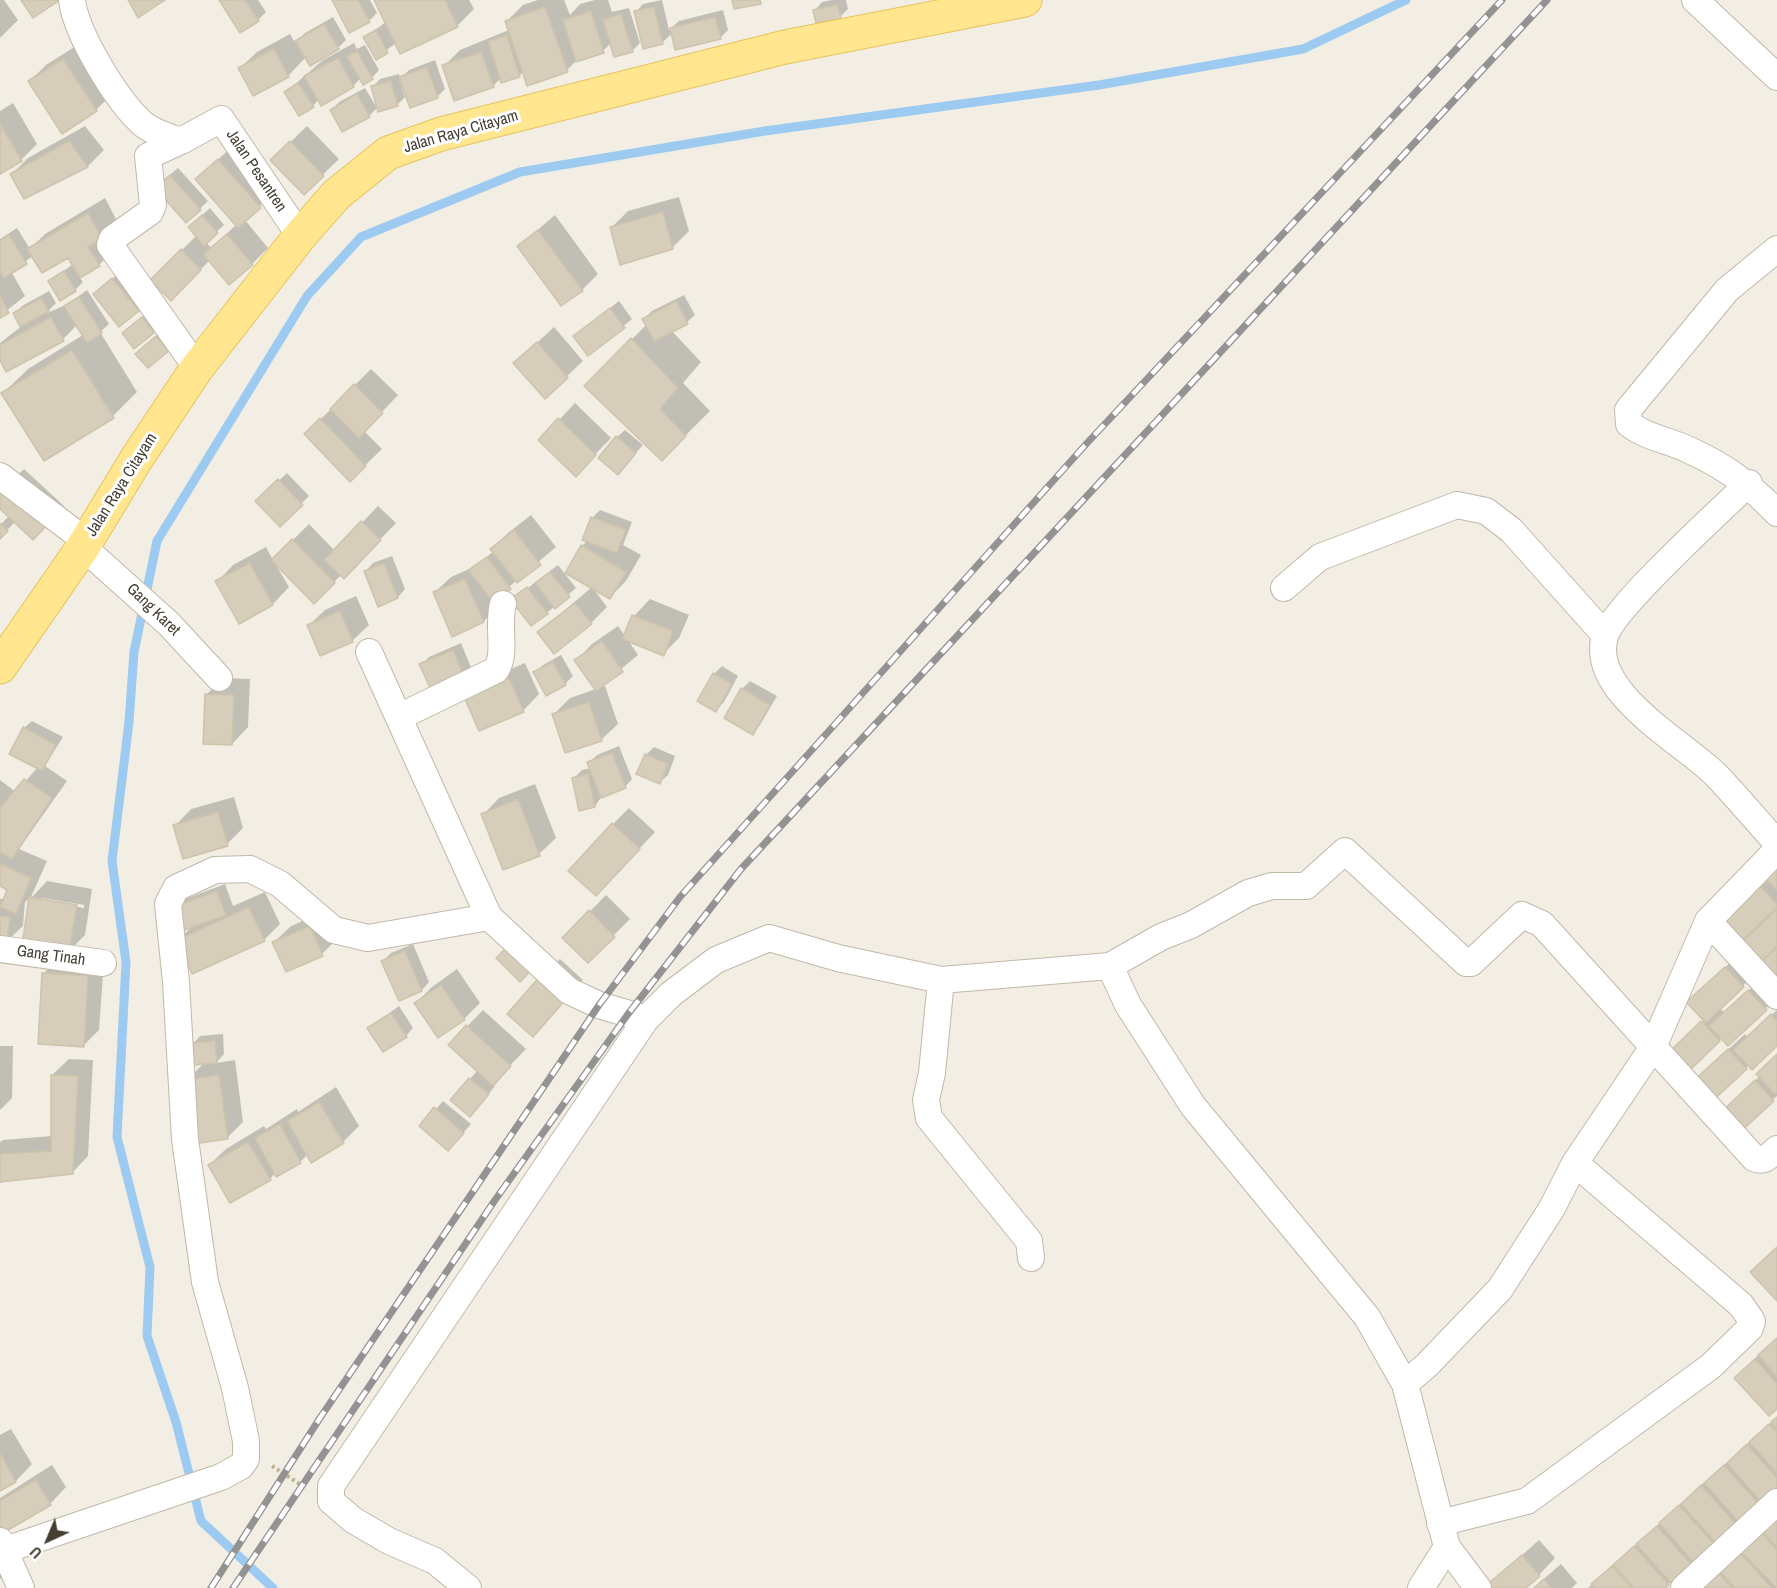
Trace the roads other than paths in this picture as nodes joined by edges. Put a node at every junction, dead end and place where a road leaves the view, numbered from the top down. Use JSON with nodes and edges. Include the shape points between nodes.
{"nodes":[{"id":1,"x":72,"y":0,"type":"edge"},
{"id":2,"x":1025,"y":0,"type":"edge"},
{"id":3,"x":1695,"y":0,"type":"edge"},
{"id":4,"x":1777,"y":77,"type":"edge"},
{"id":5,"x":181,"y":141,"type":"junction"},
{"id":6,"x":300,"y":236,"type":"junction"},
{"id":7,"x":1777,"y":249,"type":"edge"},
{"id":8,"x":197,"y":368,"type":"junction"},
{"id":9,"x":0,"y":476,"type":"edge"},
{"id":10,"x":1749,"y":483,"type":"junction"},
{"id":11,"x":1777,"y":513,"type":"edge"},
{"id":12,"x":85,"y":544,"type":"junction"},
{"id":13,"x":1284,"y":588,"type":"dead end"},
{"id":14,"x":503,"y":604,"type":"dead end"},
{"id":15,"x":1605,"y":634,"type":"junction"},
{"id":16,"x":369,"y":652,"type":"dead end"},
{"id":17,"x":0,"y":667,"type":"edge"},
{"id":18,"x":219,"y":678,"type":"dead end"},
{"id":19,"x":399,"y":717,"type":"junction"},
{"id":20,"x":1777,"y":843,"type":"edge"},
{"id":21,"x":1777,"y":850,"type":"edge"},
{"id":22,"x":489,"y":917,"type":"junction"},
{"id":23,"x":1708,"y":921,"type":"junction"},
{"id":24,"x":0,"y":949,"type":"edge"},
{"id":25,"x":103,"y":963,"type":"dead end"},
{"id":26,"x":1110,"y":966,"type":"junction"},
{"id":27,"x":941,"y":980,"type":"junction"},
{"id":28,"x":1777,"y":996,"type":"edge"},
{"id":29,"x":646,"y":1019,"type":"junction"},
{"id":30,"x":1653,"y":1047,"type":"junction"},
{"id":31,"x":1777,"y":1149,"type":"edge"},
{"id":32,"x":1575,"y":1163,"type":"junction"},
{"id":33,"x":1031,"y":1258,"type":"dead end"},
{"id":34,"x":1405,"y":1384,"type":"junction"},
{"id":35,"x":1777,"y":1502,"type":"edge"},
{"id":36,"x":1444,"y":1535,"type":"junction"},
{"id":37,"x":2,"y":1545,"type":"edge"},
{"id":38,"x":21,"y":1588,"type":"edge"},
{"id":39,"x":468,"y":1588,"type":"edge"},
{"id":40,"x":1421,"y":1588,"type":"edge"},
{"id":41,"x":1478,"y":1588,"type":"edge"},
{"id":42,"x":1684,"y":1588,"type":"edge"}],
"edges":[{"from":1,"to":5,"type":"street","via":[[81,36],[123,101],[143,124]]},
{"from":2,"to":6,"type":"main road","name":"Jalan Raya Citayam","via":[[785,47],[441,134],[388,153],[336,195]]},
{"from":3,"to":4,"type":"street"},
{"from":5,"to":6,"type":"street","name":"Jalan Pesantren","via":[[221,119]]},
{"from":5,"to":8,"type":"street","via":[[148,156],[153,205],[150,212],[112,238],[110,245]]},
{"from":6,"to":8,"type":"main road","name":"Jalan Raya Citayam"},
{"from":7,"to":10,"type":"street","via":[[1727,290],[1628,410],[1629,424],[1640,432],[1689,450]]},
{"from":8,"to":12,"type":"main road","name":"Jalan Raya Citayam"},
{"from":9,"to":12,"type":"street","name":"Gang Karet"},
{"from":10,"to":11,"type":"street"},
{"from":10,"to":15,"type":"street","via":[[1625,606]]},
{"from":12,"to":17,"type":"main road","name":"Jalan Raya Citayam"},
{"from":12,"to":18,"type":"street","name":"Gang Karet"},
{"from":13,"to":15,"type":"street","via":[[1320,556],[1457,505],[1486,511],[1511,530]]},
{"from":14,"to":19,"type":"street","via":[[499,626],[502,660],[496,670]]},
{"from":15,"to":20,"type":"street","via":[[1602,657],[1632,705],[1714,774]]},
{"from":16,"to":19,"type":"street"},
{"from":19,"to":22,"type":"street"},
{"from":21,"to":23,"type":"street"},
{"from":22,"to":29,"type":"street","via":[[569,991]]},
{"from":22,"to":37,"type":"street","via":[[368,938],[334,930],[280,884],[250,869],[215,870],[176,888],[168,904],[185,1139],[205,1282],[236,1388],[246,1459],[221,1477]]},
{"from":23,"to":28,"type":"street"},
{"from":23,"to":30,"type":"street"},
{"from":24,"to":25,"type":"street","name":"Gang Tinah"},
{"from":26,"to":27,"type":"street"},
{"from":26,"to":30,"type":"street","via":[[1248,892],[1272,886],[1306,886],[1345,851],[1466,963],[1471,963],[1522,915],[1533,918]]},
{"from":26,"to":34,"type":"street","via":[[1128,1005],[1193,1106],[1367,1317]]},
{"from":27,"to":29,"type":"street","via":[[768,938],[716,960],[671,994]]},
{"from":27,"to":33,"type":"street","via":[[926,1100],[929,1118],[1029,1241]]},
{"from":29,"to":39,"type":"street","via":[[331,1486],[331,1501],[342,1512],[389,1541],[435,1561]]},
{"from":30,"to":31,"type":"street","via":[[1754,1158],[1766,1159]]},
{"from":30,"to":32,"type":"street"},
{"from":32,"to":34,"type":"street","via":[[1552,1208],[1500,1289]]},
{"from":32,"to":36,"type":"street","via":[[1741,1305],[1752,1321],[1750,1328],[1711,1366],[1527,1501]]},
{"from":34,"to":36,"type":"street"},
{"from":35,"to":42,"type":"street"},
{"from":36,"to":40,"type":"street"},
{"from":36,"to":41,"type":"street"},
{"from":37,"to":38,"type":"street"}]}
